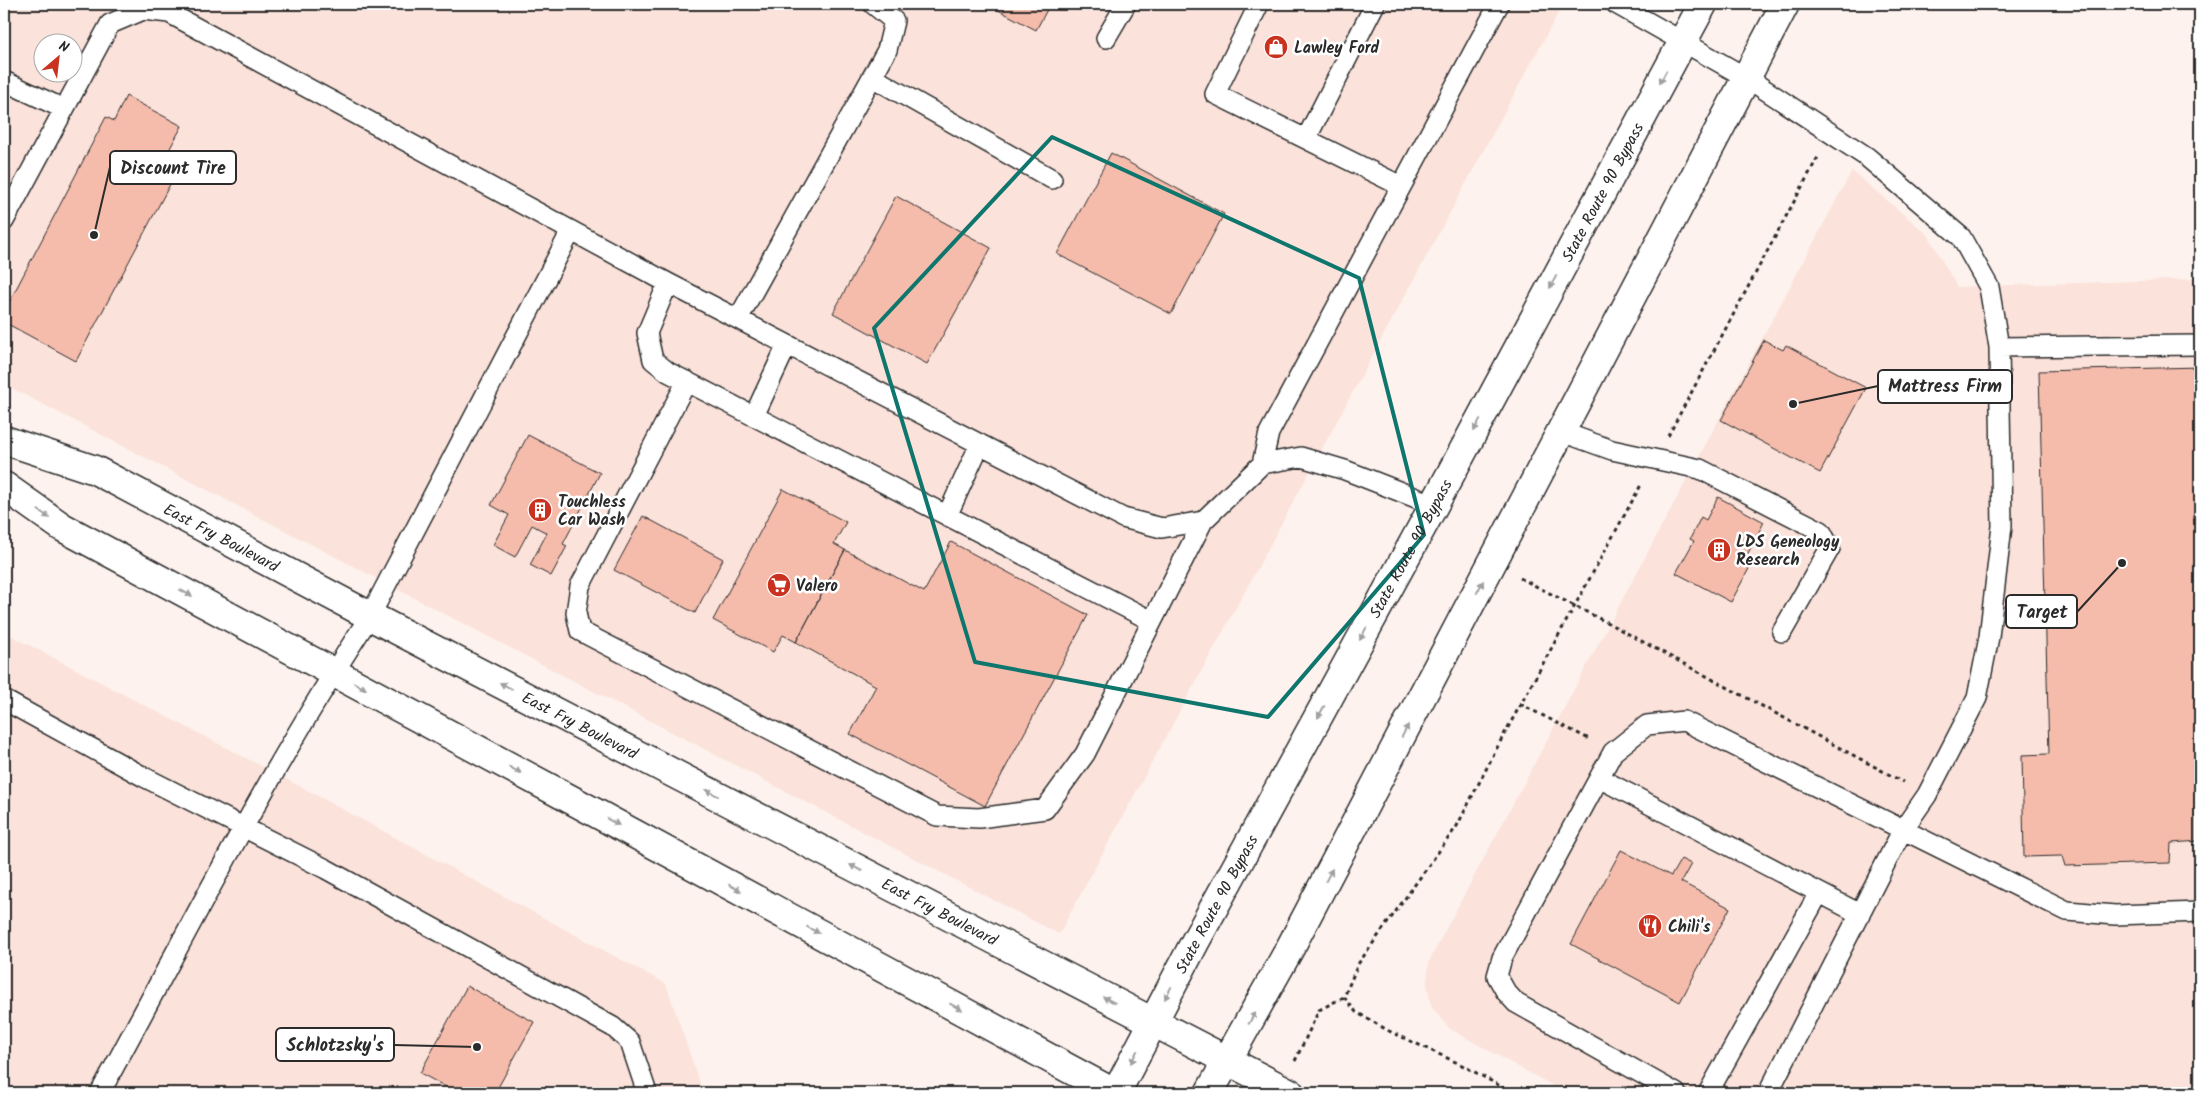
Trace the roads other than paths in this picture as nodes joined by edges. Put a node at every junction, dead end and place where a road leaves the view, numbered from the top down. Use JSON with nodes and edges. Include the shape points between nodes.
{"nodes":[{"id":1,"x":873,"y":4,"type":"edge"},
{"id":2,"x":1126,"y":4,"type":"edge"},
{"id":3,"x":1259,"y":4,"type":"edge"},
{"id":4,"x":1375,"y":4,"type":"edge"},
{"id":5,"x":1499,"y":4,"type":"edge"},
{"id":6,"x":1616,"y":4,"type":"edge"},
{"id":7,"x":1703,"y":4,"type":"edge"},
{"id":8,"x":1785,"y":4,"type":"edge"},
{"id":9,"x":1106,"y":38,"type":"dead end"},
{"id":10,"x":1683,"y":40,"type":"junction"},
{"id":11,"x":872,"y":77,"type":"junction"},
{"id":12,"x":1747,"y":78,"type":"junction"},
{"id":13,"x":4,"y":81,"type":"edge"},
{"id":14,"x":64,"y":109,"type":"junction"},
{"id":15,"x":1306,"y":138,"type":"junction"},
{"id":16,"x":1052,"y":179,"type":"dead end"},
{"id":17,"x":1401,"y":186,"type":"junction"},
{"id":18,"x":4,"y":221,"type":"edge"},
{"id":19,"x":571,"y":231,"type":"junction"},
{"id":20,"x":668,"y":283,"type":"junction"},
{"id":21,"x":738,"y":319,"type":"junction"},
{"id":22,"x":787,"y":345,"type":"junction"},
{"id":23,"x":2200,"y":345,"type":"edge"},
{"id":24,"x":1999,"y":347,"type":"junction"},
{"id":25,"x":687,"y":381,"type":"junction"},
{"id":26,"x":754,"y":416,"type":"junction"},
{"id":27,"x":1562,"y":432,"type":"junction"},
{"id":28,"x":4,"y":440,"type":"edge"},
{"id":29,"x":980,"y":444,"type":"junction"},
{"id":30,"x":1262,"y":464,"type":"junction"},
{"id":31,"x":4,"y":486,"type":"edge"},
{"id":32,"x":1434,"y":504,"type":"junction"},
{"id":33,"x":947,"y":516,"type":"junction"},
{"id":34,"x":1203,"y":521,"type":"junction"},
{"id":35,"x":370,"y":616,"type":"junction"},
{"id":36,"x":1152,"y":621,"type":"junction"},
{"id":37,"x":1782,"y":632,"type":"dead end"},
{"id":38,"x":334,"y":672,"type":"junction"},
{"id":39,"x":4,"y":700,"type":"edge"},
{"id":40,"x":1599,"y":778,"type":"junction"},
{"id":41,"x":245,"y":827,"type":"junction"},
{"id":42,"x":1902,"y":831,"type":"junction"},
{"id":43,"x":1819,"y":893,"type":"junction"},
{"id":44,"x":2200,"y":912,"type":"edge"},
{"id":45,"x":1860,"y":914,"type":"junction"},
{"id":46,"x":1153,"y":1022,"type":"junction"},
{"id":47,"x":1227,"y":1060,"type":"junction"},
{"id":48,"x":1286,"y":1091,"type":"edge"},
{"id":49,"x":100,"y":1093,"type":"edge"},
{"id":50,"x":647,"y":1093,"type":"edge"},
{"id":51,"x":1115,"y":1093,"type":"edge"},
{"id":52,"x":1210,"y":1093,"type":"edge"},
{"id":53,"x":1676,"y":1093,"type":"edge"},
{"id":54,"x":1708,"y":1093,"type":"edge"},
{"id":55,"x":1768,"y":1093,"type":"edge"}],
"edges":[{"from":1,"to":11,"type":"lane","via":[[894,21],[887,50]]},
{"from":2,"to":9,"type":"lane"},
{"from":3,"to":15,"type":"lane","via":[[1215,94]]},
{"from":4,"to":15,"type":"lane"},
{"from":5,"to":17,"type":"lane"},
{"from":6,"to":10,"type":"lane"},
{"from":7,"to":10,"type":"main road","name":"State Route 90 Bypass"},
{"from":8,"to":12,"type":"main road"},
{"from":10,"to":12,"type":"lane"},
{"from":10,"to":32,"type":"main road","name":"State Route 90 Bypass","one_way":true},
{"from":11,"to":16,"type":"lane"},
{"from":11,"to":21,"type":"lane"},
{"from":12,"to":24,"type":"lane","via":[[1867,157],[1961,237],[1989,287]]},
{"from":12,"to":27,"type":"main road"},
{"from":13,"to":14,"type":"lane"},
{"from":14,"to":18,"type":"lane"},
{"from":14,"to":19,"type":"lane","via":[[110,24],[143,10],[169,13]]},
{"from":15,"to":17,"type":"lane"},
{"from":17,"to":30,"type":"lane","via":[[1269,433]]},
{"from":19,"to":20,"type":"lane"},
{"from":19,"to":35,"type":"lane"},
{"from":20,"to":21,"type":"lane"},
{"from":20,"to":25,"type":"lane","via":[[647,333],[653,360]]},
{"from":21,"to":22,"type":"lane"},
{"from":22,"to":26,"type":"lane"},
{"from":22,"to":29,"type":"lane"},
{"from":23,"to":24,"type":"lane"},
{"from":24,"to":42,"type":"lane","via":[[2002,526],[1989,637],[1977,698],[1928,795]]},
{"from":25,"to":26,"type":"lane"},
{"from":25,"to":36,"type":"lane","via":[[580,586],[576,613],[580,631],[936,816],[979,818],[1045,809],[1084,754]]},
{"from":26,"to":33,"type":"lane"},
{"from":27,"to":37,"type":"lane","via":[[1612,450],[1700,469],[1821,531],[1830,548]]},
{"from":47,"to":27,"type":"main road","one_way":true,"via":[[1289,950]]},
{"from":28,"to":35,"type":"main road","name":"East Fry Boulevard","via":[[95,470]]},
{"from":29,"to":33,"type":"lane"},
{"from":29,"to":34,"type":"lane","via":[[1123,518],[1162,528]]},
{"from":30,"to":32,"type":"lane","via":[[1301,457]]},
{"from":30,"to":34,"type":"lane"},
{"from":31,"to":38,"type":"main road","one_way":true,"via":[[62,527]]},
{"from":32,"to":46,"type":"main road","name":"State Route 90 Bypass","one_way":true},
{"from":33,"to":36,"type":"lane"},
{"from":34,"to":36,"type":"lane"},
{"from":35,"to":38,"type":"lane"},
{"from":46,"to":35,"type":"main road","name":"East Fry Boulevard","one_way":true},
{"from":38,"to":41,"type":"lane"},
{"from":38,"to":51,"type":"main road","one_way":true},
{"from":39,"to":41,"type":"lane","via":[[144,777]]},
{"from":40,"to":42,"type":"lane","via":[[1613,752],[1647,724],[1684,721]]},
{"from":40,"to":43,"type":"lane"},
{"from":40,"to":53,"type":"lane","via":[[1502,958],[1497,976],[1516,1003]]},
{"from":41,"to":49,"type":"lane"},
{"from":41,"to":50,"type":"lane","via":[[403,910],[613,1027],[630,1042]]},
{"from":42,"to":44,"type":"lane","via":[[2067,911],[2115,915]]},
{"from":42,"to":45,"type":"lane"},
{"from":43,"to":45,"type":"lane"},
{"from":43,"to":54,"type":"lane"},
{"from":45,"to":55,"type":"lane"},
{"from":46,"to":47,"type":"main road","name":"East Fry Boulevard"},
{"from":46,"to":51,"type":"main road","name":"State Route 90 Bypass","one_way":true},
{"from":47,"to":48,"type":"main road","name":"East Fry Boulevard"},
{"from":47,"to":52,"type":"main road"}]}
